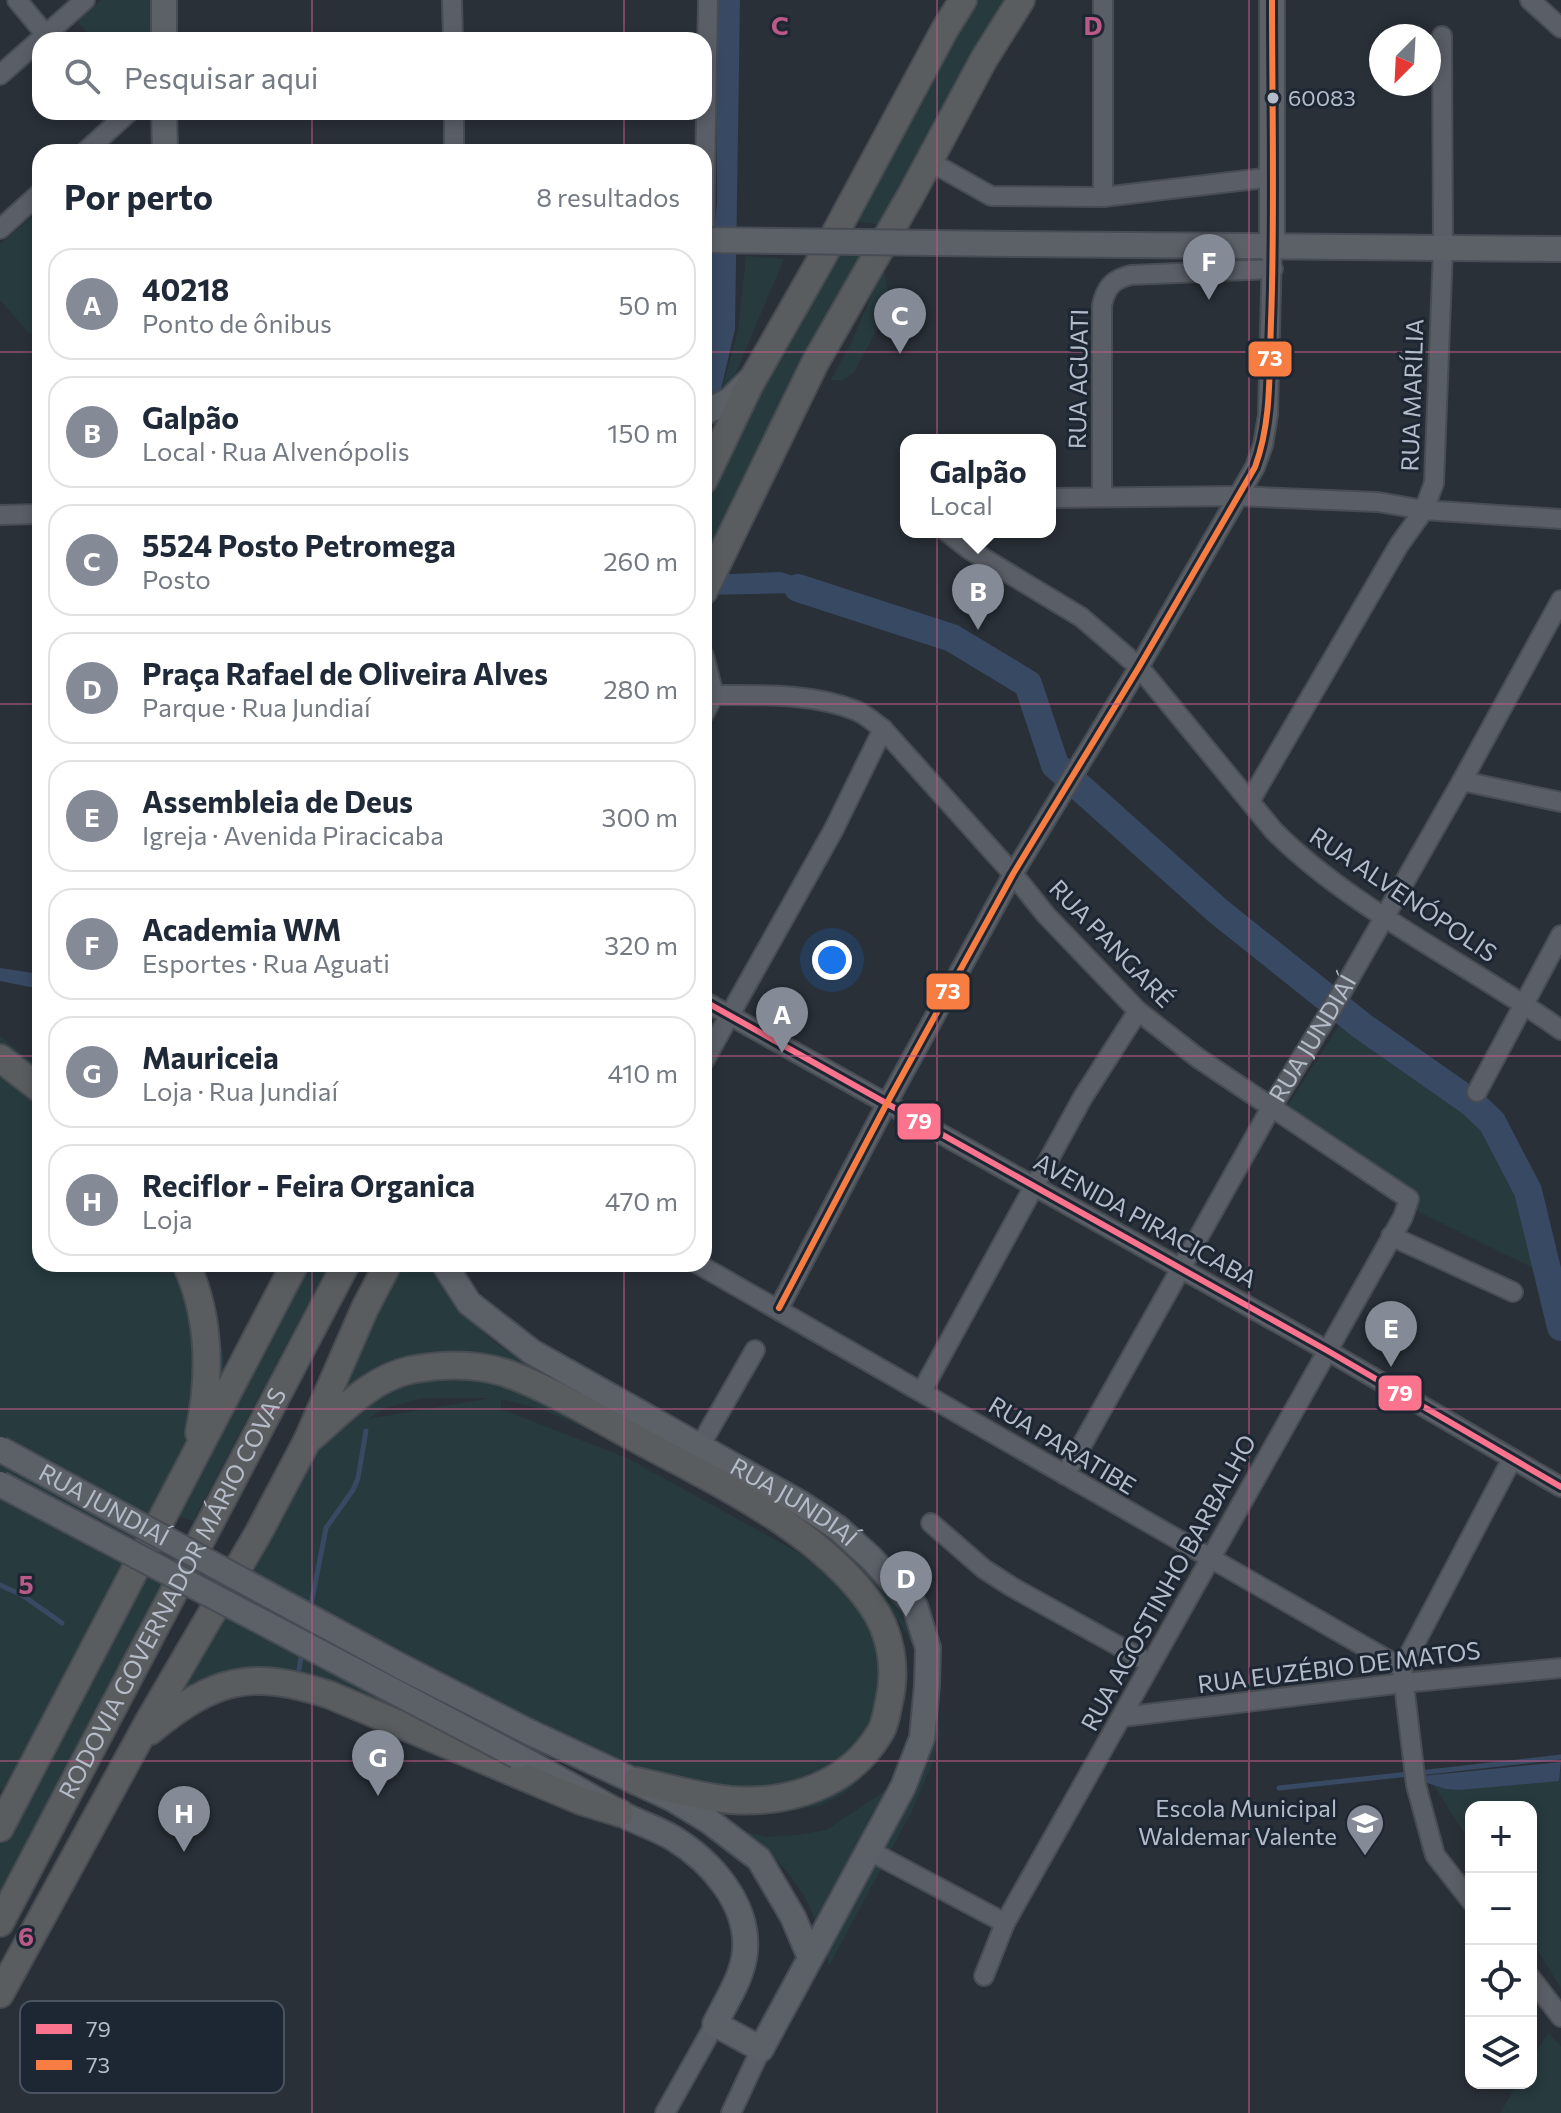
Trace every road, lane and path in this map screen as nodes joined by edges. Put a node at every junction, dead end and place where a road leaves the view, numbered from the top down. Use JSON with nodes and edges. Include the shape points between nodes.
{"nodes":[{"id":1,"x":17,"y":0,"type":"edge"},
{"id":2,"x":85,"y":0,"type":"edge"},
{"id":3,"x":164,"y":0,"type":"edge"},
{"id":4,"x":452,"y":0,"type":"edge"},
{"id":5,"x":708,"y":0,"type":"edge"},
{"id":6,"x":945,"y":0,"type":"edge"},
{"id":7,"x":963,"y":0,"type":"edge"},
{"id":8,"x":1021,"y":0,"type":"edge"},
{"id":9,"x":1103,"y":0,"type":"edge"},
{"id":10,"x":1272,"y":0,"type":"edge"},
{"id":11,"x":1530,"y":0,"type":"edge"},
{"id":12,"x":1561,"y":28,"type":"edge"},
{"id":13,"x":945,"y":29,"type":"junction"},
{"id":14,"x":44,"y":32,"type":"edge"},
{"id":15,"x":49,"y":32,"type":"edge"},
{"id":16,"x":164,"y":32,"type":"edge"},
{"id":17,"x":453,"y":32,"type":"edge"},
{"id":18,"x":707,"y":32,"type":"edge"},
{"id":19,"x":1442,"y":36,"type":"dead end"},
{"id":20,"x":32,"y":47,"type":"edge"},
{"id":21,"x":0,"y":75,"type":"edge"},
{"id":22,"x":120,"y":120,"type":"edge"},
{"id":23,"x":164,"y":120,"type":"edge"},
{"id":24,"x":454,"y":120,"type":"edge"},
{"id":25,"x":705,"y":120,"type":"edge"},
{"id":26,"x":94,"y":144,"type":"edge"},
{"id":27,"x":165,"y":144,"type":"edge"},
{"id":28,"x":454,"y":144,"type":"edge"},
{"id":29,"x":705,"y":144,"type":"edge"},
{"id":30,"x":929,"y":161,"type":"junction"},
{"id":31,"x":1273,"y":177,"type":"junction"},
{"id":32,"x":1103,"y":197,"type":"junction"},
{"id":33,"x":32,"y":200,"type":"edge"},
{"id":34,"x":0,"y":229,"type":"edge"},
{"id":35,"x":712,"y":240,"type":"edge"},
{"id":36,"x":1443,"y":249,"type":"junction"},
{"id":37,"x":1561,"y":249,"type":"edge"},
{"id":38,"x":1273,"y":257,"type":"junction"},
{"id":39,"x":758,"y":371,"type":"junction"},
{"id":40,"x":712,"y":409,"type":"edge"},
{"id":41,"x":712,"y":464,"type":"edge"},
{"id":42,"x":1237,"y":496,"type":"junction"},
{"id":43,"x":1102,"y":497,"type":"junction"},
{"id":44,"x":1056,"y":498,"type":"edge"},
{"id":45,"x":1424,"y":510,"type":"junction"},
{"id":46,"x":32,"y":514,"type":"edge"},
{"id":47,"x":0,"y":515,"type":"edge"},
{"id":48,"x":1561,"y":519,"type":"edge"},
{"id":49,"x":955,"y":538,"type":"edge"},
{"id":50,"x":712,"y":575,"type":"edge"},
{"id":51,"x":1561,"y":600,"type":"edge"},
{"id":52,"x":1139,"y":667,"type":"junction"},
{"id":53,"x":712,"y":687,"type":"edge"},
{"id":54,"x":714,"y":695,"type":"junction"},
{"id":55,"x":712,"y":699,"type":"edge"},
{"id":56,"x":883,"y":729,"type":"junction"},
{"id":57,"x":1462,"y":781,"type":"junction"},
{"id":58,"x":1250,"y":801,"type":"junction"},
{"id":59,"x":1561,"y":802,"type":"edge"},
{"id":60,"x":1013,"y":874,"type":"junction"},
{"id":61,"x":1384,"y":916,"type":"junction"},
{"id":62,"x":1561,"y":935,"type":"edge"},
{"id":63,"x":1524,"y":1004,"type":"junction"},
{"id":64,"x":712,"y":1006,"type":"edge"},
{"id":65,"x":1138,"y":1011,"type":"junction"},
{"id":66,"x":729,"y":1016,"type":"junction"},
{"id":67,"x":1561,"y":1030,"type":"edge"},
{"id":68,"x":712,"y":1047,"type":"edge"},
{"id":69,"x":0,"y":1058,"type":"edge"},
{"id":70,"x":32,"y":1083,"type":"edge"},
{"id":71,"x":1477,"y":1092,"type":"dead end"},
{"id":72,"x":886,"y":1105,"type":"junction"},
{"id":73,"x":1271,"y":1108,"type":"junction"},
{"id":74,"x":1036,"y":1187,"type":"junction"},
{"id":75,"x":1403,"y":1217,"type":"joint"},
{"id":76,"x":1391,"y":1236,"type":"junction"},
{"id":77,"x":1180,"y":1269,"type":"junction"},
{"id":78,"x":189,"y":1272,"type":"edge"},
{"id":79,"x":291,"y":1272,"type":"edge"},
{"id":80,"x":342,"y":1272,"type":"edge"},
{"id":81,"x":384,"y":1272,"type":"edge"},
{"id":82,"x":449,"y":1272,"type":"edge"},
{"id":83,"x":712,"y":1272,"type":"edge"},
{"id":84,"x":1513,"y":1292,"type":"dead end"},
{"id":85,"x":779,"y":1308,"type":"junction"},
{"id":86,"x":755,"y":1350,"type":"dead end"},
{"id":87,"x":1328,"y":1351,"type":"junction"},
{"id":88,"x":922,"y":1391,"type":"junction"},
{"id":89,"x":307,"y":1441,"type":"junction"},
{"id":90,"x":700,"y":1446,"type":"junction"},
{"id":91,"x":0,"y":1449,"type":"edge"},
{"id":92,"x":1512,"y":1459,"type":"junction"},
{"id":93,"x":192,"y":1464,"type":"junction"},
{"id":94,"x":1065,"y":1475,"type":"junction"},
{"id":95,"x":0,"y":1484,"type":"edge"},
{"id":96,"x":1561,"y":1487,"type":"edge"},
{"id":97,"x":931,"y":1523,"type":"dead end"},
{"id":98,"x":1210,"y":1559,"type":"junction"},
{"id":99,"x":1151,"y":1664,"type":"junction"},
{"id":100,"x":1561,"y":1668,"type":"edge"},
{"id":101,"x":1402,"y":1676,"type":"junction"},
{"id":102,"x":1122,"y":1717,"type":"junction"},
{"id":103,"x":138,"y":1741,"type":"junction"},
{"id":104,"x":29,"y":1776,"type":"junction"},
{"id":105,"x":636,"y":1781,"type":"junction"},
{"id":106,"x":0,"y":1790,"type":"edge"},
{"id":107,"x":620,"y":1813,"type":"junction"},
{"id":108,"x":0,"y":1828,"type":"edge"},
{"id":109,"x":868,"y":1850,"type":"junction"},
{"id":110,"x":1465,"y":1893,"type":"edge"},
{"id":111,"x":0,"y":1923,"type":"edge"},
{"id":112,"x":1005,"y":1923,"type":"junction"},
{"id":113,"x":810,"y":1957,"type":"junction"},
{"id":114,"x":984,"y":1976,"type":"dead end"},
{"id":115,"x":1537,"y":1986,"type":"edge"},
{"id":116,"x":0,"y":1994,"type":"edge"},
{"id":117,"x":1561,"y":2017,"type":"edge"},
{"id":118,"x":715,"y":2024,"type":"junction"},
{"id":119,"x":761,"y":2049,"type":"junction"},
{"id":120,"x":665,"y":2113,"type":"edge"},
{"id":121,"x":731,"y":2113,"type":"edge"}],
"edges":[{"from":1,"to":14,"type":"street"},
{"from":2,"to":15,"type":"street"},
{"from":3,"to":16,"type":"main road"},
{"from":4,"to":17,"type":"street"},
{"from":5,"to":18,"type":"street"},
{"from":6,"to":13,"type":"street"},
{"from":7,"to":13,"type":"highway"},
{"from":8,"to":30,"type":"highway"},
{"from":9,"to":32,"type":"street"},
{"from":10,"to":31,"type":"main road"},
{"from":11,"to":12,"type":"street"},
{"from":13,"to":39,"type":"highway"},
{"from":19,"to":36,"type":"street","name":"RUA MARÍLIA"},
{"from":20,"to":21,"type":"street"},
{"from":22,"to":26,"type":"street"},
{"from":23,"to":27,"type":"main road"},
{"from":24,"to":28,"type":"street"},
{"from":25,"to":29,"type":"street"},
{"from":30,"to":32,"type":"street","via":[[991,196]]},
{"from":30,"to":50,"type":"highway","via":[[815,363]]},
{"from":31,"to":32,"type":"street"},
{"from":31,"to":38,"type":"main road"},
{"from":33,"to":34,"type":"street"},
{"from":35,"to":38,"type":"main road","bridge":true,"via":[[1012,244]]},
{"from":36,"to":37,"type":"main road"},
{"from":36,"to":38,"type":"main road"},
{"from":36,"to":45,"type":"street","name":"RUA MARÍLIA","via":[[1434,483]]},
{"from":38,"to":42,"type":"street","via":[[1265,430],[1255,467]]},
{"from":38,"to":43,"type":"street","name":"RUA AGUATI","via":[[1131,275],[1110,284],[1102,305]]},
{"from":39,"to":40,"type":"main road","via":[[730,400]]},
{"from":39,"to":41,"type":"highway"},
{"from":42,"to":43,"type":"street"},
{"from":42,"to":45,"type":"street","via":[[1378,502]]},
{"from":42,"to":52,"type":"street"},
{"from":43,"to":44,"type":"street"},
{"from":45,"to":48,"type":"street"},
{"from":45,"to":58,"type":"street","name":"RUA MARÍLIA"},
{"from":46,"to":47,"type":"street"},
{"from":49,"to":52,"type":"street","name":"RUA ALVENÓPOLIS","via":[[1081,617]]},
{"from":51,"to":57,"type":"street","name":"RUA JUNDIAÍ"},
{"from":52,"to":58,"type":"street","name":"RUA ALVENÓPOLIS"},
{"from":52,"to":60,"type":"street"},
{"from":53,"to":54,"type":"street"},
{"from":54,"to":55,"type":"street"},
{"from":54,"to":56,"type":"street","name":"RUA PANGARÉ","via":[[823,702],[858,712]]},
{"from":56,"to":60,"type":"street","name":"RUA PANGARÉ"},
{"from":56,"to":66,"type":"street","via":[[834,829]]},
{"from":57,"to":59,"type":"street"},
{"from":57,"to":61,"type":"street","name":"RUA JUNDIAÍ"},
{"from":58,"to":61,"type":"street","name":"RUA ALVENÓPOLIS","via":[[1295,852]]},
{"from":60,"to":65,"type":"street","name":"RUA PANGARÉ"},
{"from":60,"to":72,"type":"street"},
{"from":61,"to":63,"type":"street","name":"RUA ALVENÓPOLIS"},
{"from":61,"to":73,"type":"street","name":"RUA JUNDIAÍ"},
{"from":62,"to":63,"type":"street"},
{"from":63,"to":67,"type":"street","name":"RUA ALVENÓPOLIS"},
{"from":63,"to":71,"type":"street"},
{"from":64,"to":66,"type":"street","name":"AVENIDA PIRACICABA"},
{"from":65,"to":73,"type":"street","name":"RUA PANGARÉ"},
{"from":65,"to":74,"type":"street","via":[[1083,1097]]},
{"from":66,"to":68,"type":"street"},
{"from":66,"to":72,"type":"street","name":"AVENIDA PIRACICABA"},
{"from":69,"to":70,"type":"highway"},
{"from":72,"to":74,"type":"street","name":"AVENIDA PIRACICABA"},
{"from":72,"to":85,"type":"street"},
{"from":73,"to":75,"type":"street","name":"RUA PANGARÉ","via":[[1405,1196],[1409,1204]]},
{"from":73,"to":77,"type":"street","name":"RUA JUNDIAÍ"},
{"from":74,"to":77,"type":"street","name":"AVENIDA PIRACICABA"},
{"from":74,"to":88,"type":"street"},
{"from":75,"to":76,"type":"street","name":"RUA AGOSTINHO BARBALHO"},
{"from":76,"to":84,"type":"street"},
{"from":76,"to":87,"type":"street","name":"RUA AGOSTINHO BARBALHO"},
{"from":77,"to":87,"type":"street","name":"AVENIDA PIRACICABA"},
{"from":77,"to":94,"type":"street","name":"RUA JUNDIAÍ"},
{"from":78,"to":93,"type":"highway","via":[[208,1354]]},
{"from":79,"to":93,"type":"highway","name":"RODOVIA GOVERNADOR MÁRIO COVAS"},
{"from":80,"to":111,"type":"highway","name":"RODOVIA GOVERNADOR MÁRIO COVAS"},
{"from":81,"to":89,"type":"highway"},
{"from":82,"to":90,"type":"main road","name":"RUA JUNDIAÍ","via":[[469,1303],[532,1352]]},
{"from":83,"to":85,"type":"street","name":"RUA PARATIBE"},
{"from":85,"to":88,"type":"street","name":"RUA PARATIBE"},
{"from":86,"to":90,"type":"street"},
{"from":87,"to":92,"type":"street","name":"AVENIDA PIRACICABA"},
{"from":87,"to":98,"type":"street","name":"RUA AGOSTINHO BARBALHO"},
{"from":88,"to":94,"type":"street","name":"RUA PARATIBE"},
{"from":89,"to":103,"type":"highway"},
{"from":89,"to":105,"type":"highway","via":[[351,1400],[408,1371],[455,1365],[506,1373],[737,1493],[819,1549],[871,1603],[886,1629],[893,1686],[883,1728],[846,1771],[820,1787],[770,1800],[728,1800]]},
{"from":90,"to":109,"type":"main road","name":"RUA JUNDIAÍ","via":[[838,1528],[915,1606],[928,1648],[922,1738],[903,1787]]},
{"from":91,"to":105,"type":"main road","name":"RUA JUNDIAÍ","bridge":true,"via":[[400,1666]]},
{"from":92,"to":96,"type":"street","name":"AVENIDA PIRACICABA"},
{"from":92,"to":101,"type":"street"},
{"from":93,"to":104,"type":"highway","name":"RODOVIA GOVERNADOR MÁRIO COVAS"},
{"from":94,"to":98,"type":"street","name":"RUA PARATIBE"},
{"from":95,"to":107,"type":"main road","name":"RUA JUNDIAÍ","bridge":true},
{"from":97,"to":99,"type":"street","via":[[1012,1587]]},
{"from":98,"to":99,"type":"street","name":"RUA AGOSTINHO BARBALHO"},
{"from":98,"to":101,"type":"street","name":"RUA PARATIBE"},
{"from":99,"to":102,"type":"street","name":"RUA AGOSTINHO BARBALHO"},
{"from":100,"to":101,"type":"street","name":"RUA EUZÉBIO DE MATOS"},
{"from":101,"to":102,"type":"street","name":"RUA EUZÉBIO DE MATOS"},
{"from":101,"to":110,"type":"street","via":[[1415,1776],[1435,1855]]},
{"from":102,"to":112,"type":"street","name":"RUA AGOSTINHO BARBALHO"},
{"from":103,"to":107,"type":"highway","via":[[177,1709],[225,1684],[292,1683]]},
{"from":103,"to":116,"type":"highway"},
{"from":104,"to":106,"type":"highway"},
{"from":104,"to":108,"type":"highway","name":"RODOVIA GOVERNADOR MÁRIO COVAS"},
{"from":105,"to":113,"type":"main road","name":"RUA JUNDIAÍ","via":[[709,1821],[759,1859]]},
{"from":107,"to":118,"type":"main road","name":"RUA JUNDIAÍ","via":[[702,1859],[741,1915],[741,1971]]},
{"from":109,"to":112,"type":"street"},
{"from":109,"to":113,"type":"main road","name":"RUA JUNDIAÍ"},
{"from":112,"to":114,"type":"street","name":"RUA AGOSTINHO BARBALHO"},
{"from":113,"to":119,"type":"main road","name":"RUA JUNDIAÍ"},
{"from":115,"to":117,"type":"street"},
{"from":118,"to":119,"type":"main road"},
{"from":118,"to":120,"type":"street","name":"RUA JUNDIAÍ"},
{"from":119,"to":121,"type":"street","name":"RUA JUNDIAÍ"}]}
